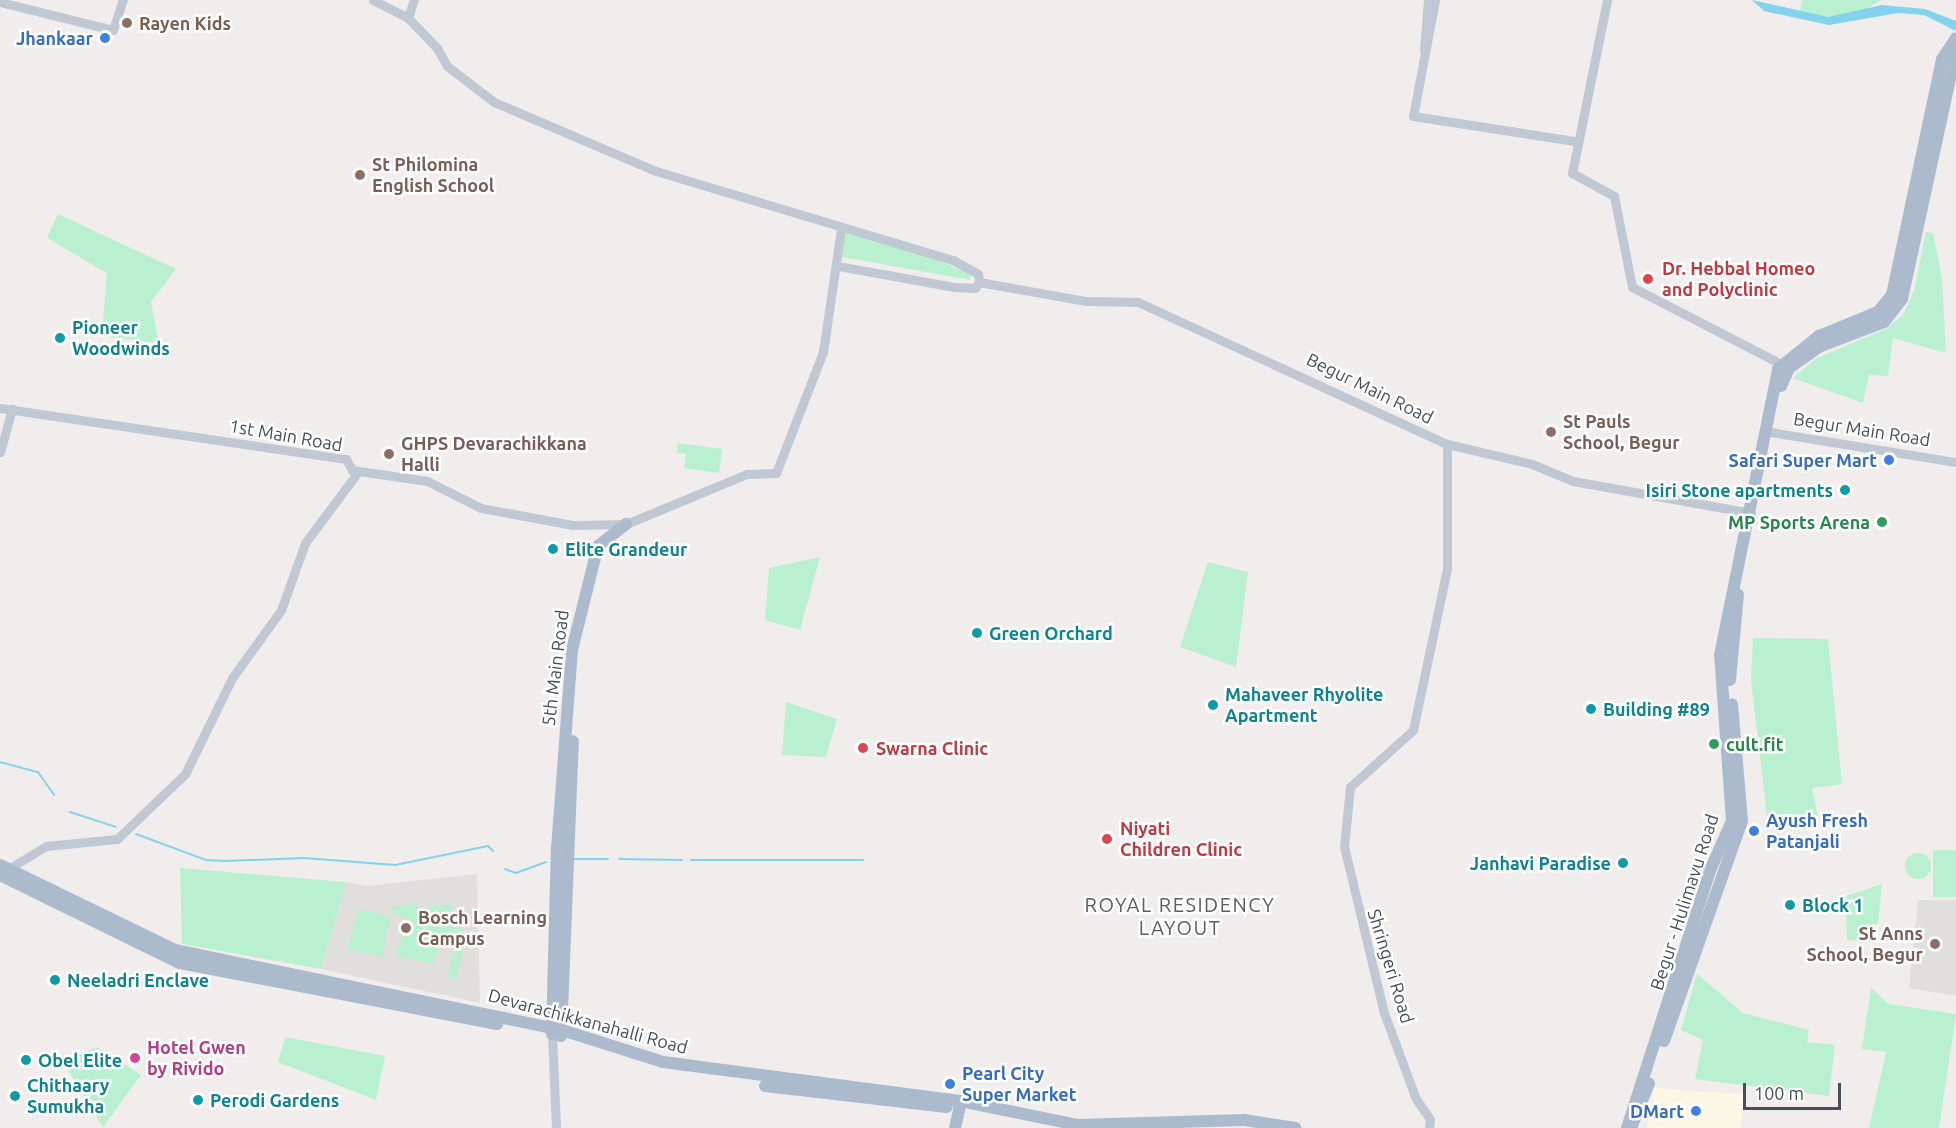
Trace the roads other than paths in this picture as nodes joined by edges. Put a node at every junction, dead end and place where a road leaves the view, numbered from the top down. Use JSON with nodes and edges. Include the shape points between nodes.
{"nodes":[{"id":1,"x":123,"y":0,"type":"edge"},
{"id":2,"x":373,"y":0,"type":"edge"},
{"id":3,"x":414,"y":0,"type":"edge"},
{"id":4,"x":1428,"y":0,"type":"edge"},
{"id":5,"x":1435,"y":0,"type":"edge"},
{"id":6,"x":1606,"y":0,"type":"edge"},
{"id":7,"x":0,"y":2,"type":"edge"},
{"id":8,"x":408,"y":18,"type":"junction"},
{"id":9,"x":1956,"y":38,"type":"edge"},
{"id":10,"x":1424,"y":50,"type":"junction"},
{"id":11,"x":1956,"y":51,"type":"edge"},
{"id":12,"x":1935,"y":121,"type":"junction"},
{"id":13,"x":1575,"y":141,"type":"junction"},
{"id":14,"x":841,"y":229,"type":"junction"},
{"id":15,"x":839,"y":266,"type":"junction"},
{"id":16,"x":979,"y":282,"type":"junction"},
{"id":17,"x":1784,"y":366,"type":"junction"},
{"id":18,"x":0,"y":408,"type":"edge"},
{"id":19,"x":12,"y":409,"type":"junction"},
{"id":20,"x":1768,"y":432,"type":"junction"},
{"id":21,"x":1447,"y":444,"type":"junction"},
{"id":22,"x":0,"y":452,"type":"edge"},
{"id":23,"x":1956,"y":462,"type":"edge"},
{"id":24,"x":358,"y":472,"type":"junction"},
{"id":25,"x":1760,"y":476,"type":"joint"},
{"id":26,"x":1748,"y":512,"type":"junction"},
{"id":27,"x":626,"y":524,"type":"junction"},
{"id":28,"x":2,"y":871,"type":"edge"},
{"id":29,"x":557,"y":1033,"type":"junction"},
{"id":30,"x":963,"y":1105,"type":"junction"},
{"id":31,"x":1036,"y":1120,"type":"junction"},
{"id":32,"x":556,"y":1128,"type":"edge"},
{"id":33,"x":955,"y":1128,"type":"edge"},
{"id":34,"x":962,"y":1128,"type":"edge"},
{"id":35,"x":1054,"y":1128,"type":"edge"},
{"id":36,"x":1295,"y":1128,"type":"edge"},
{"id":37,"x":1429,"y":1128,"type":"edge"},
{"id":38,"x":1629,"y":1128,"type":"edge"}],
"edges":[{"from":1,"to":7,"type":"street","via":[[113,30]]},
{"from":2,"to":8,"type":"street"},
{"from":3,"to":8,"type":"street"},
{"from":4,"to":10,"type":"street"},
{"from":5,"to":10,"type":"street"},
{"from":6,"to":13,"type":"street"},
{"from":8,"to":14,"type":"street","via":[[437,48],[447,66],[494,102],[614,156]]},
{"from":9,"to":12,"type":"main road","via":[[1942,59]]},
{"from":10,"to":13,"type":"street","via":[[1413,116]]},
{"from":11,"to":12,"type":"main road"},
{"from":12,"to":17,"type":"main road","via":[[1905,294],[1890,316]]},
{"from":13,"to":17,"type":"street","via":[[1572,173],[1614,196],[1632,287]]},
{"from":14,"to":15,"type":"street"},
{"from":14,"to":16,"type":"street","via":[[953,261],[978,274]]},
{"from":15,"to":16,"type":"street","name":"Begur Main Road","via":[[954,287],[975,288]]},
{"from":15,"to":27,"type":"street","via":[[823,352],[777,473],[747,474]]},
{"from":16,"to":21,"type":"street","name":"Begur Main Road","via":[[1086,301],[1138,302]]},
{"from":17,"to":20,"type":"main road"},
{"from":18,"to":19,"type":"street","name":"1st Main Road"},
{"from":19,"to":22,"type":"street"},
{"from":19,"to":24,"type":"street","name":"1st Main Road","via":[[346,459]]},
{"from":20,"to":23,"type":"street","name":"Begur Main Road"},
{"from":20,"to":25,"type":"main road","name":"Begur Main Road"},
{"from":20,"to":26,"type":"main road","name":"Begur - Hulimavu Road"},
{"from":21,"to":26,"type":"street","name":"Begur Main Road","via":[[1532,464],[1573,481]]},
{"from":21,"to":37,"type":"street","name":"Shringeri Road","via":[[1447,568],[1413,730],[1391,756],[1350,787],[1344,847],[1384,1013],[1416,1099],[1430,1119]]},
{"from":24,"to":27,"type":"street","name":"1st Main Road","via":[[390,472],[427,481],[481,508],[552,522]]},
{"from":24,"to":28,"type":"street","via":[[305,543],[281,610],[232,678],[185,774],[117,839],[64,841]]},
{"from":25,"to":26,"type":"main road","name":"Begur - Hulimavu Road"},
{"from":26,"to":38,"type":"main road","name":"Begur - Hulimavu Road","via":[[1729,656],[1742,821]]},
{"from":27,"to":29,"type":"main road","name":"5th Main Road","via":[[598,546],[572,650],[557,849]]},
{"from":28,"to":29,"type":"main road","name":"Devarachikkanahalli Road","via":[[183,953]]},
{"from":29,"to":30,"type":"main road","name":"Devarachikkanahalli Road","via":[[663,1062]]},
{"from":29,"to":32,"type":"street"},
{"from":30,"to":31,"type":"main road","name":"Devarachikkanahalli Road"},
{"from":30,"to":33,"type":"main road"},
{"from":30,"to":34,"type":"main road"},
{"from":31,"to":35,"type":"main road","name":"Devarachikkanahalli Road"},
{"from":31,"to":36,"type":"main road","name":"Devarachikkanahalli Road","via":[[1077,1125],[1244,1120]]}]}
